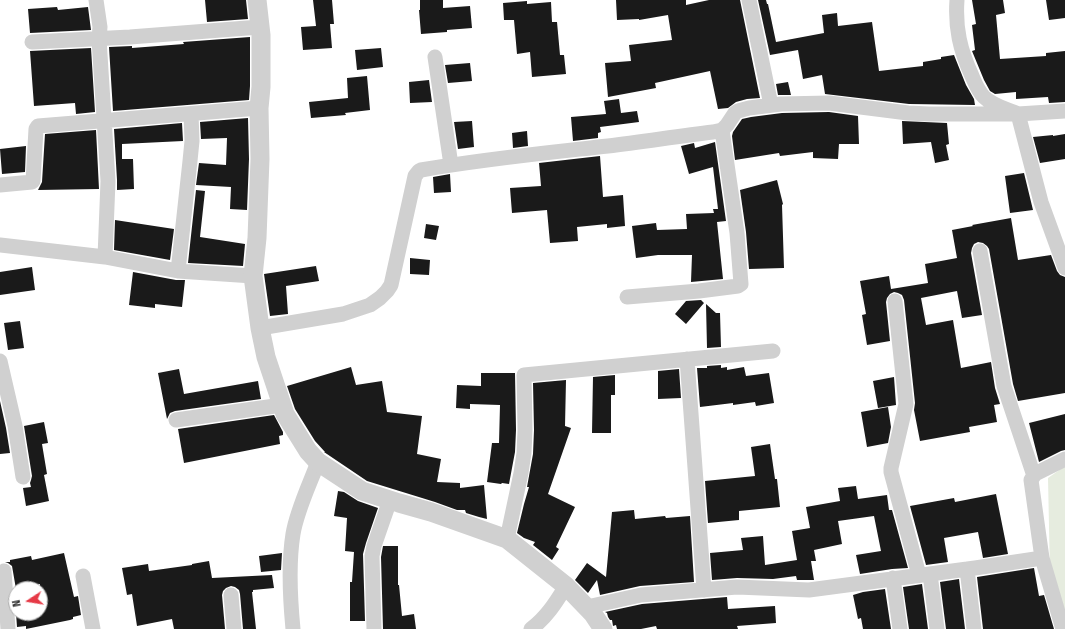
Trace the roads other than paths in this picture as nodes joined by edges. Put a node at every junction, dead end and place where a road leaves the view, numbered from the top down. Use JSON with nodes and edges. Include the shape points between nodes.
{"nodes":[{"id":1,"x":96,"y":0,"type":"edge"},
{"id":2,"x":257,"y":0,"type":"edge"},
{"id":3,"x":749,"y":0,"type":"edge"},
{"id":4,"x":957,"y":0,"type":"edge"},
{"id":5,"x":260,"y":27,"type":"junction"},
{"id":6,"x":99,"y":39,"type":"junction"},
{"id":7,"x":32,"y":42,"type":"dead end"},
{"id":8,"x":435,"y":57,"type":"dead end"},
{"id":9,"x":771,"y":105,"type":"junction"},
{"id":10,"x":259,"y":108,"type":"junction"},
{"id":11,"x":1065,"y":111,"type":"edge"},
{"id":12,"x":191,"y":114,"type":"junction"},
{"id":13,"x":1018,"y":114,"type":"junction"},
{"id":14,"x":104,"y":121,"type":"junction"},
{"id":15,"x":722,"y":130,"type":"junction"},
{"id":16,"x":451,"y":165,"type":"junction"},
{"id":17,"x":0,"y":185,"type":"edge"},
{"id":18,"x":0,"y":245,"type":"edge"},
{"id":19,"x":980,"y":251,"type":"dead end"},
{"id":20,"x":105,"y":257,"type":"junction"},
{"id":21,"x":1065,"y":268,"type":"edge"},
{"id":22,"x":178,"y":272,"type":"junction"},
{"id":23,"x":253,"y":276,"type":"junction"},
{"id":24,"x":627,"y":296,"type":"dead end"},
{"id":25,"x":895,"y":301,"type":"dead end"},
{"id":26,"x":260,"y":328,"type":"junction"},
{"id":27,"x":773,"y":351,"type":"dead end"},
{"id":28,"x":687,"y":360,"type":"junction"},
{"id":29,"x":0,"y":361,"type":"edge"},
{"id":30,"x":282,"y":405,"type":"junction"},
{"id":31,"x":176,"y":420,"type":"dead end"},
{"id":32,"x":1065,"y":459,"type":"edge"},
{"id":33,"x":318,"y":462,"type":"junction"},
{"id":34,"x":1034,"y":476,"type":"junction"},
{"id":35,"x":23,"y":477,"type":"dead end"},
{"id":36,"x":390,"y":500,"type":"junction"},
{"id":37,"x":507,"y":539,"type":"junction"},
{"id":38,"x":1042,"y":558,"type":"junction"},
{"id":39,"x":967,"y":568,"type":"junction"},
{"id":40,"x":4,"y":571,"type":"dead end"},
{"id":41,"x":924,"y":574,"type":"junction"},
{"id":42,"x":83,"y":576,"type":"dead end"},
{"id":43,"x":893,"y":578,"type":"junction"},
{"id":44,"x":566,"y":586,"type":"junction"},
{"id":45,"x":704,"y":590,"type":"junction"},
{"id":46,"x":231,"y":595,"type":"dead end"},
{"id":47,"x":587,"y":608,"type":"junction"},
{"id":48,"x":8,"y":629,"type":"edge"},
{"id":49,"x":93,"y":629,"type":"edge"},
{"id":50,"x":234,"y":629,"type":"edge"},
{"id":51,"x":293,"y":629,"type":"edge"},
{"id":52,"x":374,"y":629,"type":"edge"},
{"id":53,"x":532,"y":629,"type":"edge"},
{"id":54,"x":603,"y":629,"type":"edge"},
{"id":55,"x":900,"y":629,"type":"edge"},
{"id":56,"x":937,"y":629,"type":"edge"},
{"id":57,"x":974,"y":629,"type":"edge"},
{"id":58,"x":1063,"y":629,"type":"edge"}],
"edges":[{"from":1,"to":6,"type":"street"},
{"from":2,"to":5,"type":"street"},
{"from":3,"to":9,"type":"street"},
{"from":4,"to":13,"type":"street","via":[[958,36],[978,89],[991,102]]},
{"from":5,"to":6,"type":"street"},
{"from":5,"to":10,"type":"street"},
{"from":6,"to":7,"type":"street"},
{"from":6,"to":14,"type":"street"},
{"from":8,"to":16,"type":"street"},
{"from":9,"to":13,"type":"street","via":[[829,103],[908,113]]},
{"from":9,"to":15,"type":"street","via":[[738,111]]},
{"from":10,"to":12,"type":"street"},
{"from":10,"to":23,"type":"street","via":[[260,159]]},
{"from":11,"to":13,"type":"street"},
{"from":12,"to":14,"type":"street"},
{"from":12,"to":22,"type":"street","via":[[192,141]]},
{"from":13,"to":21,"type":"street","via":[[1042,202]]},
{"from":14,"to":17,"type":"street","via":[[38,126],[33,181]]},
{"from":14,"to":20,"type":"street","via":[[108,181]]},
{"from":15,"to":16,"type":"street"},
{"from":15,"to":24,"type":"street","via":[[737,232],[740,284],[699,292]]},
{"from":16,"to":26,"type":"street","via":[[421,170],[415,176],[391,285],[380,298],[370,305],[343,314]]},
{"from":18,"to":20,"type":"street"},
{"from":19,"to":34,"type":"street","via":[[1004,386]]},
{"from":20,"to":22,"type":"street"},
{"from":22,"to":23,"type":"street"},
{"from":23,"to":26,"type":"street"},
{"from":25,"to":41,"type":"street","via":[[906,404],[891,472]]},
{"from":26,"to":30,"type":"street","via":[[266,357]]},
{"from":27,"to":28,"type":"street"},
{"from":28,"to":37,"type":"street","via":[[524,375],[524,453]]},
{"from":28,"to":45,"type":"street"},
{"from":29,"to":35,"type":"street","via":[[15,426]]},
{"from":30,"to":31,"type":"street"},
{"from":30,"to":33,"type":"street","via":[[308,451]]},
{"from":32,"to":34,"type":"street"},
{"from":33,"to":36,"type":"street","via":[[362,491]]},
{"from":33,"to":51,"type":"street","via":[[293,534],[290,561]]},
{"from":34,"to":38,"type":"street","via":[[1031,480]]},
{"from":36,"to":37,"type":"street"},
{"from":36,"to":52,"type":"street","via":[[372,556]]},
{"from":37,"to":44,"type":"street"},
{"from":38,"to":39,"type":"street"},
{"from":38,"to":58,"type":"street"},
{"from":39,"to":41,"type":"street"},
{"from":39,"to":57,"type":"street"},
{"from":40,"to":48,"type":"street"},
{"from":41,"to":43,"type":"street"},
{"from":41,"to":56,"type":"street"},
{"from":42,"to":49,"type":"street"},
{"from":43,"to":45,"type":"street","via":[[809,590],[737,587]]},
{"from":43,"to":55,"type":"street"},
{"from":44,"to":47,"type":"street"},
{"from":44,"to":53,"type":"street","via":[[548,614]]},
{"from":45,"to":47,"type":"street","via":[[641,595]]},
{"from":46,"to":50,"type":"street"},
{"from":47,"to":54,"type":"street"}]}
